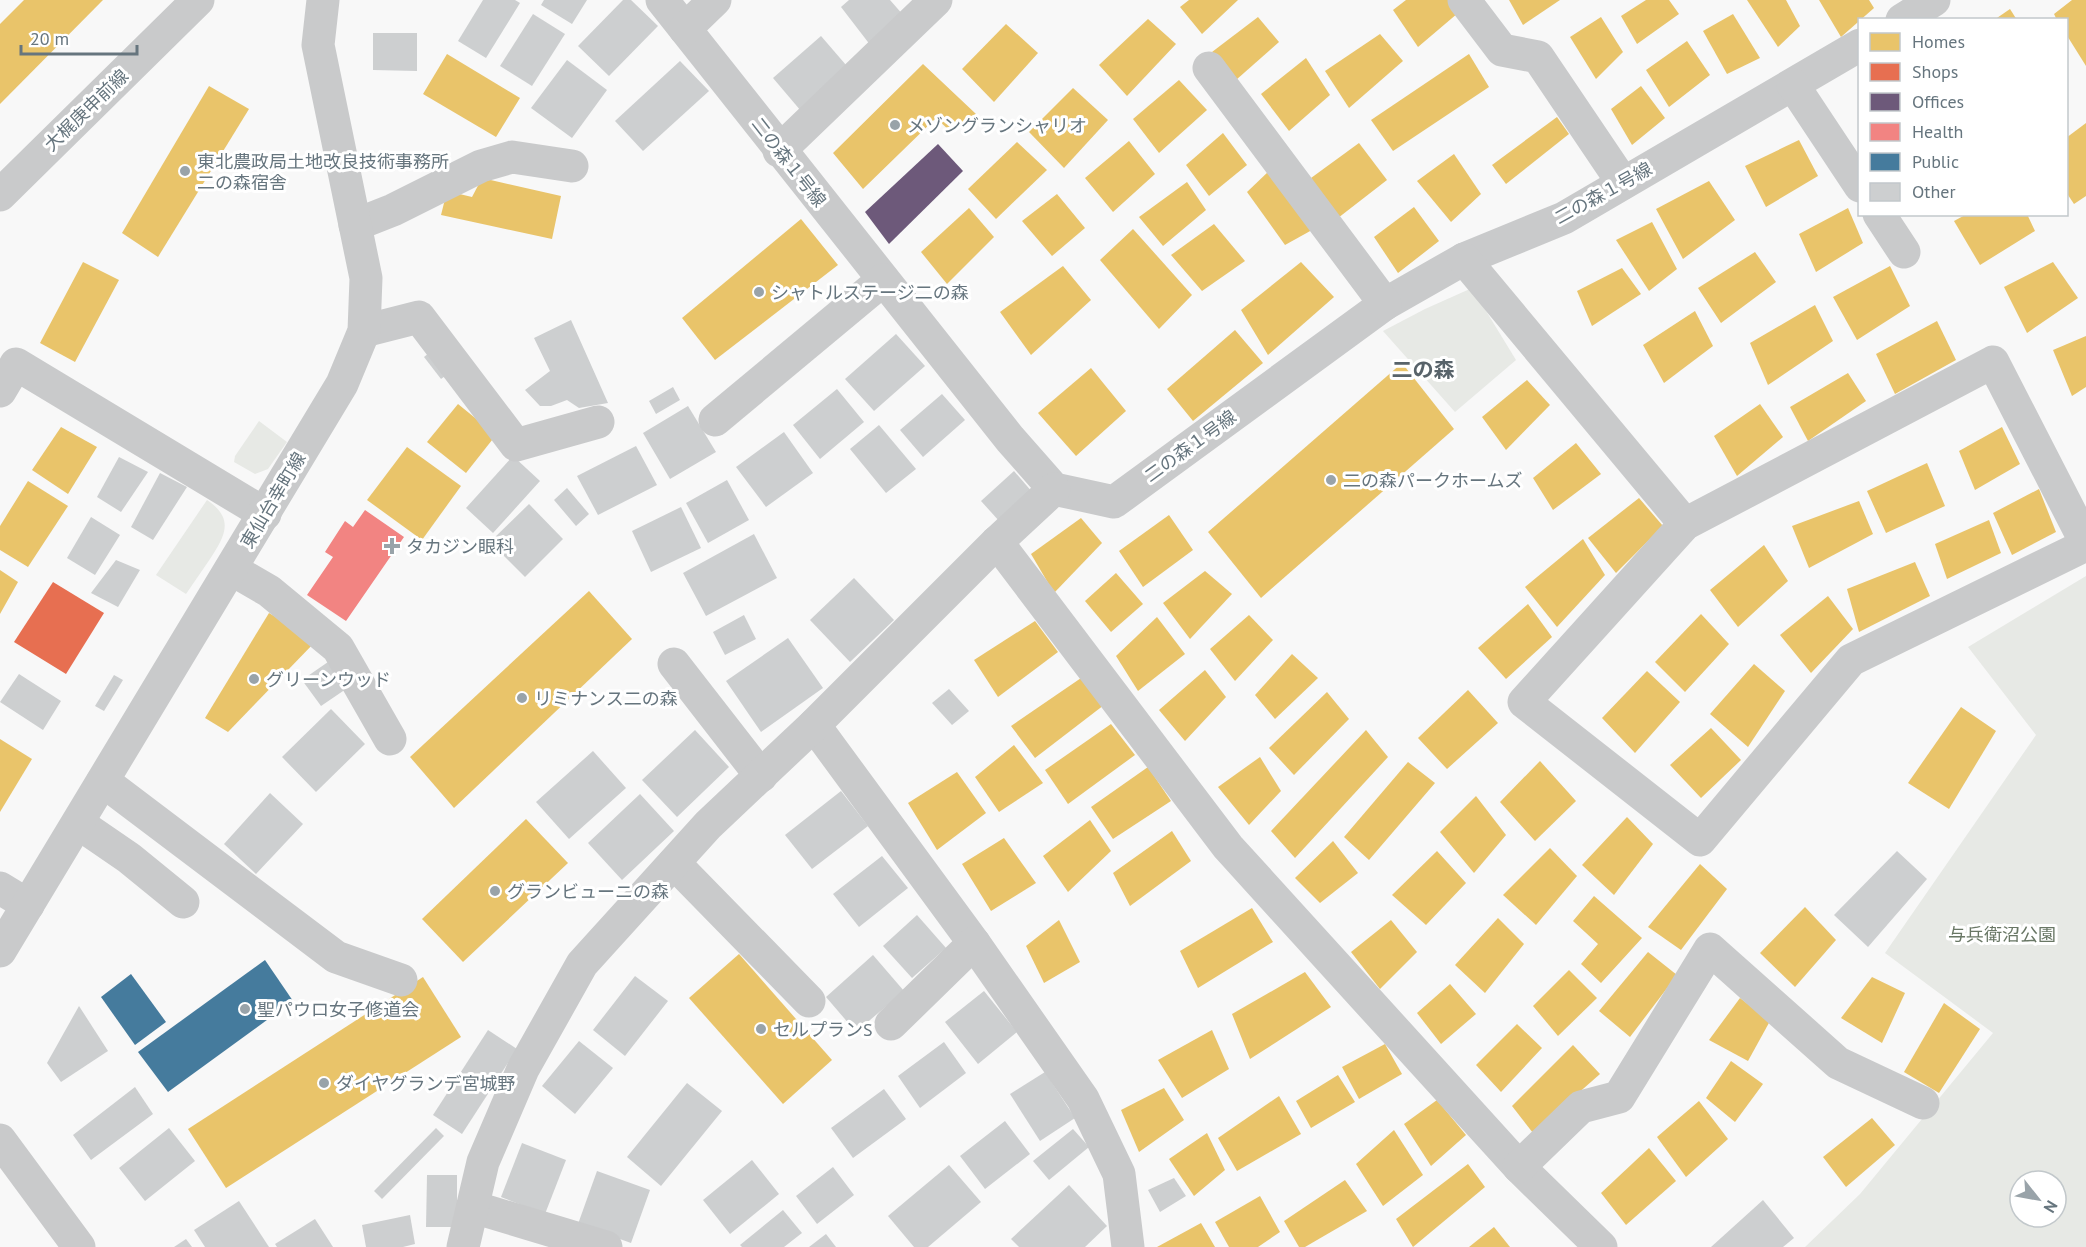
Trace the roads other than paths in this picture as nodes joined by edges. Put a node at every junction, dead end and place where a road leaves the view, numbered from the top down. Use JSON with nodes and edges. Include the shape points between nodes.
{"nodes":[{"id":1,"x":198,"y":0,"type":"edge"},
{"id":2,"x":322,"y":0,"type":"edge"},
{"id":3,"x":662,"y":0,"type":"edge"},
{"id":4,"x":715,"y":0,"type":"edge"},
{"id":5,"x":936,"y":0,"type":"edge"},
{"id":6,"x":1464,"y":0,"type":"edge"},
{"id":7,"x":1934,"y":0,"type":"edge"},
{"id":8,"x":1905,"y":18,"type":"edge"},
{"id":9,"x":686,"y":29,"type":"junction"},
{"id":10,"x":1858,"y":46,"type":"edge"},
{"id":11,"x":1209,"y":68,"type":"dead end"},
{"id":12,"x":1793,"y":85,"type":"junction"},
{"id":13,"x":779,"y":151,"type":"junction"},
{"id":14,"x":572,"y":166,"type":"dead end"},
{"id":15,"x":1623,"y":183,"type":"junction"},
{"id":16,"x":1858,"y":183,"type":"edge"},
{"id":17,"x":0,"y":195,"type":"edge"},
{"id":18,"x":1880,"y":216,"type":"edge"},
{"id":19,"x":355,"y":225,"type":"junction"},
{"id":20,"x":1904,"y":252,"type":"dead end"},
{"id":21,"x":1464,"y":259,"type":"junction"},
{"id":22,"x":883,"y":280,"type":"junction"},
{"id":23,"x":1384,"y":304,"type":"junction"},
{"id":24,"x":364,"y":331,"type":"junction"},
{"id":25,"x":0,"y":391,"type":"edge"},
{"id":26,"x":715,"y":420,"type":"dead end"},
{"id":27,"x":598,"y":422,"type":"dead end"},
{"id":28,"x":1054,"y":489,"type":"junction"},
{"id":29,"x":265,"y":514,"type":"junction"},
{"id":30,"x":1686,"y":524,"type":"junction"},
{"id":31,"x":997,"y":542,"type":"junction"},
{"id":32,"x":2086,"y":544,"type":"edge"},
{"id":33,"x":231,"y":569,"type":"junction"},
{"id":34,"x":674,"y":664,"type":"dead end"},
{"id":35,"x":814,"y":726,"type":"junction"},
{"id":36,"x":390,"y":739,"type":"dead end"},
{"id":37,"x":761,"y":776,"type":"junction"},
{"id":38,"x":103,"y":781,"type":"junction"},
{"id":39,"x":78,"y":823,"type":"junction"},
{"id":40,"x":674,"y":863,"type":"junction"},
{"id":41,"x":0,"y":888,"type":"edge"},
{"id":42,"x":183,"y":902,"type":"dead end"},
{"id":43,"x":28,"y":905,"type":"junction"},
{"id":44,"x":974,"y":943,"type":"junction"},
{"id":45,"x":0,"y":951,"type":"edge"},
{"id":46,"x":401,"y":980,"type":"dead end"},
{"id":47,"x":809,"y":1001,"type":"dead end"},
{"id":48,"x":891,"y":1024,"type":"dead end"},
{"id":49,"x":1923,"y":1103,"type":"dead end"},
{"id":50,"x":0,"y":1140,"type":"edge"},
{"id":51,"x":1518,"y":1167,"type":"junction"},
{"id":52,"x":473,"y":1207,"type":"junction"},
{"id":53,"x":79,"y":1247,"type":"edge"},
{"id":54,"x":464,"y":1247,"type":"edge"},
{"id":55,"x":606,"y":1247,"type":"edge"},
{"id":56,"x":1128,"y":1247,"type":"edge"},
{"id":57,"x":1600,"y":1247,"type":"edge"}],
"edges":[{"from":1,"to":17,"type":"street","name":"大梶庚申前線"},
{"from":2,"to":19,"type":"street","name":"東仙台幸町線","via":[[318,45]]},
{"from":3,"to":9,"type":"street","name":"二の森１号線"},
{"from":4,"to":9,"type":"street"},
{"from":5,"to":13,"type":"street"},
{"from":6,"to":15,"type":"street","via":[[1502,50],[1538,57]]},
{"from":7,"to":8,"type":"street"},
{"from":9,"to":13,"type":"street","name":"二の森１号線"},
{"from":10,"to":12,"type":"street","name":"二の森１号線"},
{"from":11,"to":23,"type":"street"},
{"from":12,"to":15,"type":"street","name":"二の森１号線"},
{"from":12,"to":16,"type":"street"},
{"from":13,"to":22,"type":"street","name":"二の森１号線"},
{"from":14,"to":19,"type":"street","via":[[512,157],[481,166]]},
{"from":15,"to":21,"type":"street","name":"二の森１号線","via":[[1564,218]]},
{"from":18,"to":20,"type":"street"},
{"from":19,"to":24,"type":"street","name":"東仙台幸町線","via":[[366,278]]},
{"from":21,"to":23,"type":"street","name":"二の森１号線"},
{"from":21,"to":30,"type":"street"},
{"from":22,"to":26,"type":"street"},
{"from":22,"to":28,"type":"street","name":"二の森１号線"},
{"from":23,"to":28,"type":"street","name":"二の森１号線","via":[[1114,502]]},
{"from":24,"to":27,"type":"street","via":[[419,317],[516,445]]},
{"from":24,"to":29,"type":"street","name":"東仙台幸町線","via":[[342,384]]},
{"from":25,"to":29,"type":"street","via":[[16,364]]},
{"from":28,"to":31,"type":"street"},
{"from":29,"to":33,"type":"street","name":"東仙台幸町線"},
{"from":30,"to":32,"type":"street","via":[[1992,362]]},
{"from":30,"to":32,"type":"street","via":[[1524,702],[1700,840],[1851,660]]},
{"from":31,"to":35,"type":"street"},
{"from":31,"to":51,"type":"street","via":[[1228,847]]},
{"from":33,"to":36,"type":"street","via":[[269,591],[338,648]]},
{"from":33,"to":38,"type":"street","name":"東仙台幸町線"},
{"from":34,"to":37,"type":"street"},
{"from":35,"to":37,"type":"street"},
{"from":35,"to":44,"type":"street"},
{"from":37,"to":40,"type":"street"},
{"from":38,"to":39,"type":"street","name":"東仙台幸町線"},
{"from":38,"to":46,"type":"street","via":[[336,957]]},
{"from":39,"to":42,"type":"street"},
{"from":39,"to":43,"type":"street","name":"東仙台幸町線"},
{"from":40,"to":47,"type":"street"},
{"from":40,"to":52,"type":"street","via":[[582,964],[523,1069],[483,1162]]},
{"from":41,"to":43,"type":"street"},
{"from":43,"to":45,"type":"street","name":"東仙台幸町線"},
{"from":44,"to":48,"type":"street"},
{"from":44,"to":56,"type":"street","via":[[1083,1099],[1119,1174]]},
{"from":49,"to":51,"type":"street","via":[[1838,1063],[1710,949],[1619,1096],[1581,1107]]},
{"from":50,"to":53,"type":"street"},
{"from":51,"to":57,"type":"street"},
{"from":52,"to":54,"type":"street"},
{"from":52,"to":55,"type":"street"}]}
